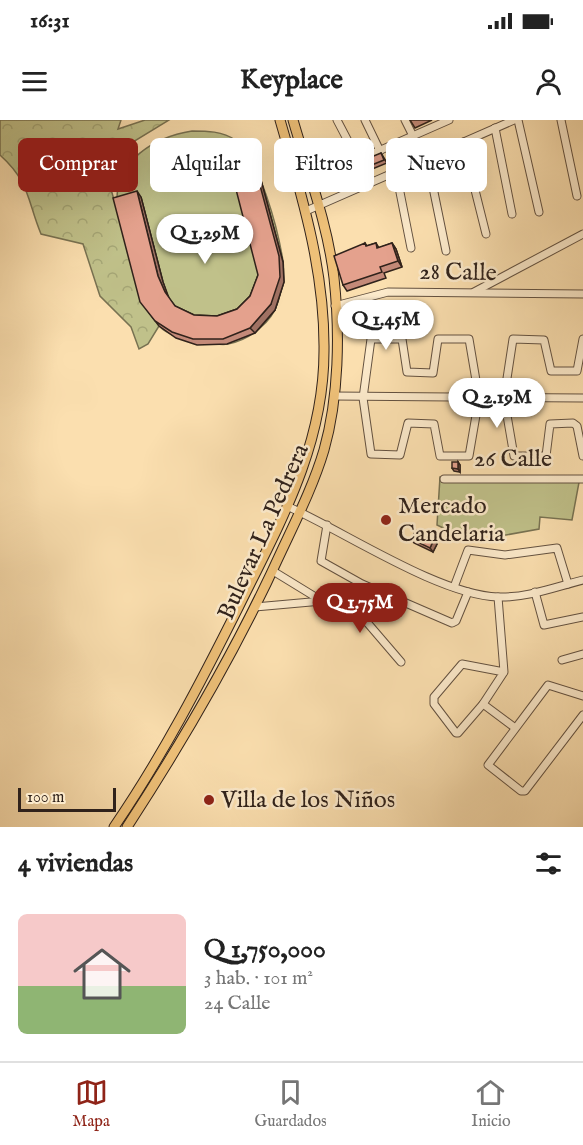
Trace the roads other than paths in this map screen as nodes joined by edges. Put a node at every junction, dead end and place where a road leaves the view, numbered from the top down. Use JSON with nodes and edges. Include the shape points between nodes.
{"nodes":[{"id":1,"x":280,"y":120,"type":"edge"},
{"id":2,"x":293,"y":120,"type":"edge"},
{"id":3,"x":337,"y":120,"type":"edge"},
{"id":4,"x":365,"y":120,"type":"edge"},
{"id":5,"x":405,"y":120,"type":"edge"},
{"id":6,"x":449,"y":120,"type":"edge"},
{"id":7,"x":516,"y":120,"type":"edge"},
{"id":8,"x":561,"y":120,"type":"edge"},
{"id":9,"x":495,"y":128,"type":"junction"},
{"id":10,"x":413,"y":136,"type":"junction"},
{"id":11,"x":285,"y":138,"type":"edge"},
{"id":12,"x":298,"y":138,"type":"edge"},
{"id":13,"x":346,"y":138,"type":"edge"},
{"id":14,"x":472,"y":138,"type":"edge"},
{"id":15,"x":380,"y":151,"type":"junction"},
{"id":16,"x":374,"y":153,"type":"edge"},
{"id":17,"x":386,"y":177,"type":"edge"},
{"id":18,"x":300,"y":192,"type":"edge"},
{"id":19,"x":314,"y":192,"type":"edge"},
{"id":20,"x":400,"y":192,"type":"edge"},
{"id":21,"x":434,"y":192,"type":"edge"},
{"id":22,"x":476,"y":192,"type":"edge"},
{"id":23,"x":577,"y":196,"type":"dead end"},
{"id":24,"x":319,"y":207,"type":"junction"},
{"id":25,"x":306,"y":211,"type":"junction"},
{"id":26,"x":539,"y":212,"type":"dead end"},
{"id":27,"x":512,"y":214,"type":"dead end"},
{"id":28,"x":486,"y":234,"type":"dead end"},
{"id":29,"x":583,"y":234,"type":"edge"},
{"id":30,"x":411,"y":248,"type":"dead end"},
{"id":31,"x":446,"y":251,"type":"dead end"},
{"id":32,"x":471,"y":293,"type":"junction"},
{"id":33,"x":583,"y":294,"type":"edge"},
{"id":34,"x":335,"y":306,"type":"junction"},
{"id":35,"x":582,"y":339,"type":"edge"},
{"id":36,"x":334,"y":396,"type":"junction"},
{"id":37,"x":363,"y":398,"type":"junction"},
{"id":38,"x":478,"y":398,"type":"junction"},
{"id":39,"x":504,"y":398,"type":"junction"},
{"id":40,"x":583,"y":398,"type":"edge"},
{"id":41,"x":583,"y":456,"type":"edge"},
{"id":42,"x":583,"y":478,"type":"edge"},
{"id":43,"x":444,"y":479,"type":"dead end"},
{"id":44,"x":289,"y":507,"type":"junction"},
{"id":45,"x":300,"y":512,"type":"junction"},
{"id":46,"x":327,"y":525,"type":"junction"},
{"id":47,"x":273,"y":572,"type":"junction"},
{"id":48,"x":583,"y":580,"type":"edge"},
{"id":49,"x":568,"y":584,"type":"junction"},
{"id":50,"x":454,"y":587,"type":"junction"},
{"id":51,"x":468,"y":592,"type":"junction"},
{"id":52,"x":535,"y":592,"type":"junction"},
{"id":53,"x":498,"y":597,"type":"junction"},
{"id":54,"x":322,"y":601,"type":"junction"},
{"id":55,"x":255,"y":607,"type":"junction"},
{"id":56,"x":583,"y":617,"type":"edge"},
{"id":57,"x":583,"y":654,"type":"edge"},
{"id":58,"x":562,"y":660,"type":"dead end"},
{"id":59,"x":401,"y":662,"type":"dead end"},
{"id":60,"x":504,"y":672,"type":"junction"},
{"id":61,"x":583,"y":696,"type":"edge"},
{"id":62,"x":483,"y":704,"type":"junction"},
{"id":63,"x":583,"y":715,"type":"edge"},
{"id":64,"x":514,"y":727,"type":"junction"},
{"id":65,"x":114,"y":827,"type":"edge"},
{"id":66,"x":127,"y":827,"type":"edge"}],
"edges":[{"from":1,"to":11,"type":"main road","name":"Bulevar La Pedrera"},
{"from":2,"to":12,"type":"main road","name":"Bulevar La Pedrera"},
{"from":3,"to":13,"type":"street"},
{"from":4,"to":15,"type":"street"},
{"from":5,"to":10,"type":"street"},
{"from":6,"to":10,"type":"street"},
{"from":7,"to":9,"type":"street"},
{"from":7,"to":26,"type":"street"},
{"from":8,"to":23,"type":"street"},
{"from":9,"to":14,"type":"street"},
{"from":9,"to":27,"type":"street"},
{"from":10,"to":15,"type":"street"},
{"from":15,"to":16,"type":"street"},
{"from":17,"to":24,"type":"street"},
{"from":18,"to":25,"type":"main road","name":"Bulevar La Pedrera"},
{"from":19,"to":24,"type":"main road","name":"Bulevar La Pedrera"},
{"from":20,"to":30,"type":"street"},
{"from":21,"to":31,"type":"street"},
{"from":22,"to":28,"type":"street"},
{"from":24,"to":25,"type":"street"},
{"from":24,"to":34,"type":"main road","name":"Bulevar La Pedrera","via":[[334,278]]},
{"from":25,"to":44,"type":"main road","name":"Bulevar La Pedrera","via":[[321,281],[322,389],[308,460]]},
{"from":29,"to":32,"type":"street"},
{"from":32,"to":33,"type":"street","name":"28 Calle"},
{"from":32,"to":34,"type":"street","name":"28 Calle","via":[[388,292]]},
{"from":34,"to":36,"type":"main road","name":"Bulevar La Pedrera"},
{"from":35,"to":39,"type":"street","via":[[577,371],[551,371],[544,339],[513,339]]},
{"from":36,"to":37,"type":"street"},
{"from":36,"to":45,"type":"main road","name":"Bulevar La Pedrera","via":[[324,448]]},
{"from":37,"to":38,"type":"street"},
{"from":37,"to":38,"type":"street","via":[[371,455],[400,454],[406,423],[434,424],[440,456],[470,455]]},
{"from":37,"to":38,"type":"street","via":[[371,339],[402,339],[407,372],[433,372],[438,339],[470,339]]},
{"from":38,"to":39,"type":"street"},
{"from":39,"to":40,"type":"street"},
{"from":39,"to":41,"type":"street","via":[[514,456],[546,456],[549,425],[573,423]]},
{"from":42,"to":43,"type":"street","name":"26 Calle"},
{"from":44,"to":45,"type":"street"},
{"from":44,"to":65,"type":"main road","name":"Bulevar La Pedrera","via":[[191,702]]},
{"from":45,"to":46,"type":"street"},
{"from":45,"to":47,"type":"main road","name":"Bulevar La Pedrera"},
{"from":46,"to":50,"type":"street"},
{"from":46,"to":51,"type":"street","via":[[322,561],[400,602],[452,623]]},
{"from":47,"to":54,"type":"street"},
{"from":47,"to":55,"type":"main road","name":"Bulevar La Pedrera"},
{"from":48,"to":49,"type":"street"},
{"from":49,"to":50,"type":"street","via":[[557,548],[505,555],[468,550]]},
{"from":49,"to":52,"type":"street"},
{"from":50,"to":51,"type":"street"},
{"from":51,"to":53,"type":"street"},
{"from":52,"to":53,"type":"street"},
{"from":52,"to":56,"type":"street","via":[[544,625]]},
{"from":53,"to":60,"type":"street"},
{"from":54,"to":55,"type":"street"},
{"from":54,"to":59,"type":"street","via":[[364,620]]},
{"from":55,"to":66,"type":"main road","name":"Bulevar La Pedrera","via":[[200,712]]},
{"from":57,"to":58,"type":"street"},
{"from":60,"to":62,"type":"street"},
{"from":60,"to":62,"type":"street","via":[[470,664],[461,666],[435,697],[434,704],[458,733]]},
{"from":61,"to":64,"type":"street","via":[[548,685]]},
{"from":62,"to":64,"type":"street"},
{"from":63,"to":64,"type":"street","via":[[525,791],[487,762]]}]}
